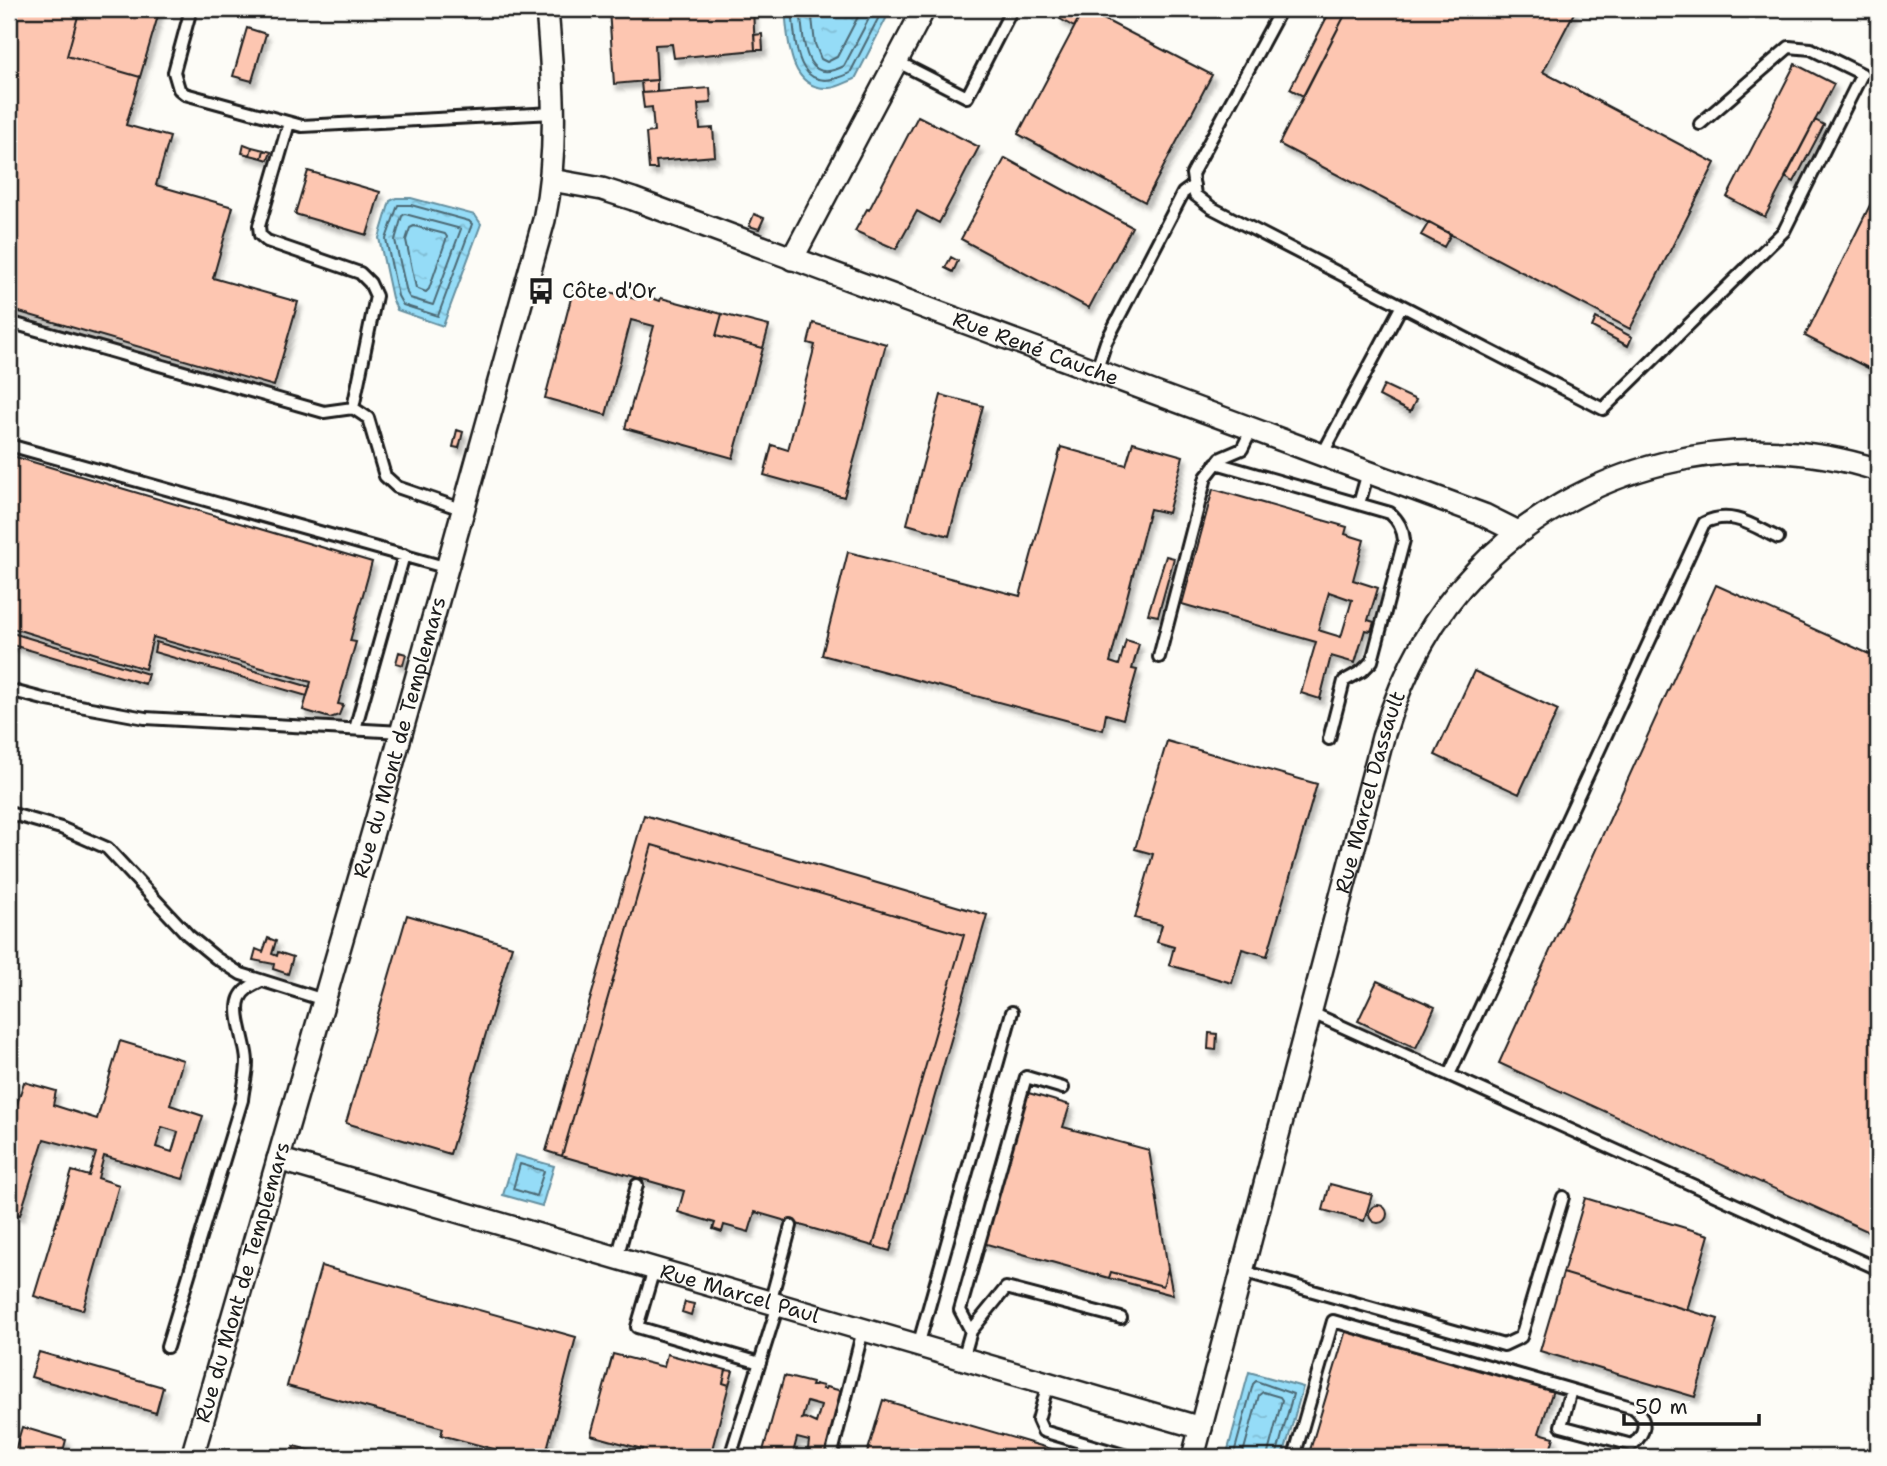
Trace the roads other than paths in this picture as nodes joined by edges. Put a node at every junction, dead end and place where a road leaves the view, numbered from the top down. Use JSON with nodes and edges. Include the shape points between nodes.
{"nodes":[{"id":1,"x":191,"y":9,"type":"edge"},
{"id":2,"x":547,"y":9,"type":"edge"},
{"id":3,"x":924,"y":9,"type":"edge"},
{"id":4,"x":1012,"y":9,"type":"edge"},
{"id":5,"x":1281,"y":9,"type":"edge"},
{"id":6,"x":896,"y":61,"type":"junction"},
{"id":7,"x":554,"y":113,"type":"junction"},
{"id":8,"x":289,"y":122,"type":"junction"},
{"id":9,"x":1700,"y":124,"type":"dead end"},
{"id":10,"x":551,"y":180,"type":"junction"},
{"id":11,"x":1194,"y":185,"type":"junction"},
{"id":12,"x":792,"y":260,"type":"junction"},
{"id":13,"x":1401,"y":307,"type":"junction"},
{"id":14,"x":9,"y":322,"type":"edge"},
{"id":15,"x":1096,"y":372,"type":"junction"},
{"id":16,"x":353,"y":408,"type":"junction"},
{"id":17,"x":1252,"y":429,"type":"junction"},
{"id":18,"x":9,"y":445,"type":"edge"},
{"id":19,"x":1322,"y":455,"type":"junction"},
{"id":20,"x":1216,"y":463,"type":"junction"},
{"id":21,"x":1878,"y":470,"type":"edge"},
{"id":22,"x":1368,"y":472,"type":"junction"},
{"id":23,"x":1359,"y":504,"type":"junction"},
{"id":24,"x":465,"y":510,"type":"junction"},
{"id":25,"x":1518,"y":532,"type":"junction"},
{"id":26,"x":1778,"y":538,"type":"dead end"},
{"id":27,"x":404,"y":555,"type":"junction"},
{"id":28,"x":449,"y":568,"type":"junction"},
{"id":29,"x":1158,"y":657,"type":"dead end"},
{"id":30,"x":9,"y":690,"type":"edge"},
{"id":31,"x":355,"y":729,"type":"junction"},
{"id":32,"x":402,"y":732,"type":"junction"},
{"id":33,"x":1329,"y":739,"type":"dead end"},
{"id":34,"x":9,"y":813,"type":"edge"},
{"id":35,"x":261,"y":981,"type":"junction"},
{"id":36,"x":324,"y":1000,"type":"junction"},
{"id":37,"x":1012,"y":1012,"type":"dead end"},
{"id":38,"x":1310,"y":1012,"type":"junction"},
{"id":39,"x":1449,"y":1075,"type":"junction"},
{"id":40,"x":1063,"y":1088,"type":"dead end"},
{"id":41,"x":278,"y":1159,"type":"junction"},
{"id":42,"x":637,"y":1185,"type":"dead end"},
{"id":43,"x":1563,"y":1197,"type":"dead end"},
{"id":44,"x":791,"y":1226,"type":"dead end"},
{"id":45,"x":617,"y":1258,"type":"junction"},
{"id":46,"x":654,"y":1269,"type":"junction"},
{"id":47,"x":1878,"y":1269,"type":"edge"},
{"id":48,"x":1242,"y":1271,"type":"junction"},
{"id":49,"x":774,"y":1304,"type":"junction"},
{"id":50,"x":1121,"y":1318,"type":"dead end"},
{"id":51,"x":863,"y":1330,"type":"junction"},
{"id":52,"x":971,"y":1331,"type":"junction"},
{"id":53,"x":918,"y":1346,"type":"junction"},
{"id":54,"x":167,"y":1347,"type":"dead end"},
{"id":55,"x":963,"y":1359,"type":"junction"},
{"id":56,"x":760,"y":1363,"type":"junction"},
{"id":57,"x":1048,"y":1383,"type":"junction"},
{"id":58,"x":1571,"y":1390,"type":"junction"},
{"id":59,"x":1201,"y":1428,"type":"junction"},
{"id":60,"x":192,"y":1457,"type":"edge"},
{"id":61,"x":730,"y":1457,"type":"edge"},
{"id":62,"x":831,"y":1457,"type":"edge"},
{"id":63,"x":1130,"y":1457,"type":"edge"},
{"id":64,"x":1193,"y":1457,"type":"edge"},
{"id":65,"x":1294,"y":1457,"type":"edge"}],
"edges":[{"from":1,"to":8,"type":"lane","via":[[174,72],[179,89]]},
{"from":2,"to":7,"type":"street","name":"Rue du Mont de Templemars"},
{"from":3,"to":6,"type":"street"},
{"from":4,"to":6,"type":"lane","via":[[967,97]]},
{"from":5,"to":11,"type":"lane","via":[[1192,174]]},
{"from":6,"to":12,"type":"street"},
{"from":7,"to":8,"type":"lane","via":[[302,126]]},
{"from":7,"to":10,"type":"street","name":"Rue du Mont de Templemars"},
{"from":8,"to":16,"type":"lane","via":[[260,235],[360,273],[370,283],[376,296]]},
{"from":9,"to":13,"type":"lane","via":[[1789,47],[1811,50],[1862,74],[1784,231],[1602,409]]},
{"from":10,"to":12,"type":"street","name":"Rue René Cauche","via":[[633,199]]},
{"from":10,"to":24,"type":"street","name":"Rue du Mont de Templemars"},
{"from":11,"to":13,"type":"lane","via":[[1195,195],[1212,208]]},
{"from":11,"to":15,"type":"lane","via":[[1183,193],[1106,342]]},
{"from":12,"to":15,"type":"street","name":"Rue René Cauche"},
{"from":13,"to":19,"type":"lane"},
{"from":14,"to":16,"type":"lane","via":[[324,412]]},
{"from":15,"to":17,"type":"street","name":"Rue René Cauche"},
{"from":16,"to":24,"type":"lane","via":[[368,418],[385,476],[397,487]]},
{"from":17,"to":19,"type":"street","name":"Rue René Cauche"},
{"from":17,"to":20,"type":"lane","via":[[1242,449]]},
{"from":18,"to":27,"type":"lane"},
{"from":19,"to":22,"type":"street","name":"Rue René Cauche"},
{"from":20,"to":23,"type":"lane"},
{"from":20,"to":29,"type":"lane","via":[[1206,477]]},
{"from":21,"to":25,"type":"street","name":"Rue Marcel Dassault","via":[[1795,453],[1743,451],[1699,456],[1591,489]]},
{"from":22,"to":23,"type":"lane"},
{"from":22,"to":25,"type":"street","name":"Rue René Cauche"},
{"from":23,"to":33,"type":"lane","via":[[1390,513],[1404,540],[1372,661],[1344,681]]},
{"from":24,"to":28,"type":"street","name":"Rue du Mont de Templemars"},
{"from":25,"to":38,"type":"street","name":"Rue Marcel Dassault","via":[[1475,571],[1450,602],[1404,678],[1383,737]]},
{"from":26,"to":39,"type":"lane","via":[[1733,516],[1716,516],[1704,523]]},
{"from":27,"to":28,"type":"lane"},
{"from":27,"to":31,"type":"lane"},
{"from":28,"to":32,"type":"street","name":"Rue du Mont de Templemars"},
{"from":30,"to":31,"type":"lane","via":[[145,718]]},
{"from":31,"to":32,"type":"lane"},
{"from":32,"to":36,"type":"street","name":"Rue du Mont de Templemars"},
{"from":34,"to":35,"type":"lane","via":[[107,848],[188,935],[241,974]]},
{"from":35,"to":36,"type":"lane"},
{"from":35,"to":54,"type":"lane","via":[[240,997],[247,1063],[242,1100]]},
{"from":36,"to":41,"type":"street","name":"Rue du Mont de Templemars"},
{"from":37,"to":53,"type":"lane"},
{"from":38,"to":39,"type":"lane"},
{"from":38,"to":48,"type":"street","name":"Rue Marcel Dassault"},
{"from":39,"to":47,"type":"lane"},
{"from":40,"to":52,"type":"lane","via":[[1026,1077],[960,1310]]},
{"from":41,"to":45,"type":"street","name":"Rue Marcel Paul"},
{"from":41,"to":60,"type":"street","name":"Rue du Mont de Templemars"},
{"from":42,"to":45,"type":"lane"},
{"from":43,"to":48,"type":"lane","via":[[1521,1337],[1504,1345]]},
{"from":44,"to":49,"type":"lane"},
{"from":45,"to":46,"type":"street","name":"Rue Marcel Paul"},
{"from":46,"to":49,"type":"street","name":"Rue Marcel Paul"},
{"from":46,"to":56,"type":"lane","via":[[637,1327]]},
{"from":48,"to":59,"type":"street","name":"Rue Marcel Dassault"},
{"from":49,"to":51,"type":"street","name":"Rue Marcel Paul"},
{"from":49,"to":56,"type":"lane"},
{"from":50,"to":52,"type":"lane","via":[[1006,1288]]},
{"from":51,"to":53,"type":"street","name":"Rue Marcel Paul"},
{"from":51,"to":62,"type":"lane"},
{"from":52,"to":55,"type":"lane"},
{"from":53,"to":55,"type":"street","name":"Rue Marcel Paul"},
{"from":55,"to":57,"type":"street","name":"Rue Marcel Paul"},
{"from":56,"to":61,"type":"lane"},
{"from":57,"to":59,"type":"street","name":"Rue Marcel Paul"},
{"from":57,"to":63,"type":"lane","via":[[1038,1420],[1043,1432]]},
{"from":58,"to":58,"type":"lane","via":[[1634,1408],[1641,1415],[1641,1437],[1632,1446],[1561,1426]]},
{"from":58,"to":65,"type":"lane","via":[[1333,1321]]},
{"from":59,"to":64,"type":"street","name":"Rue Marcel Dassault"}]}
